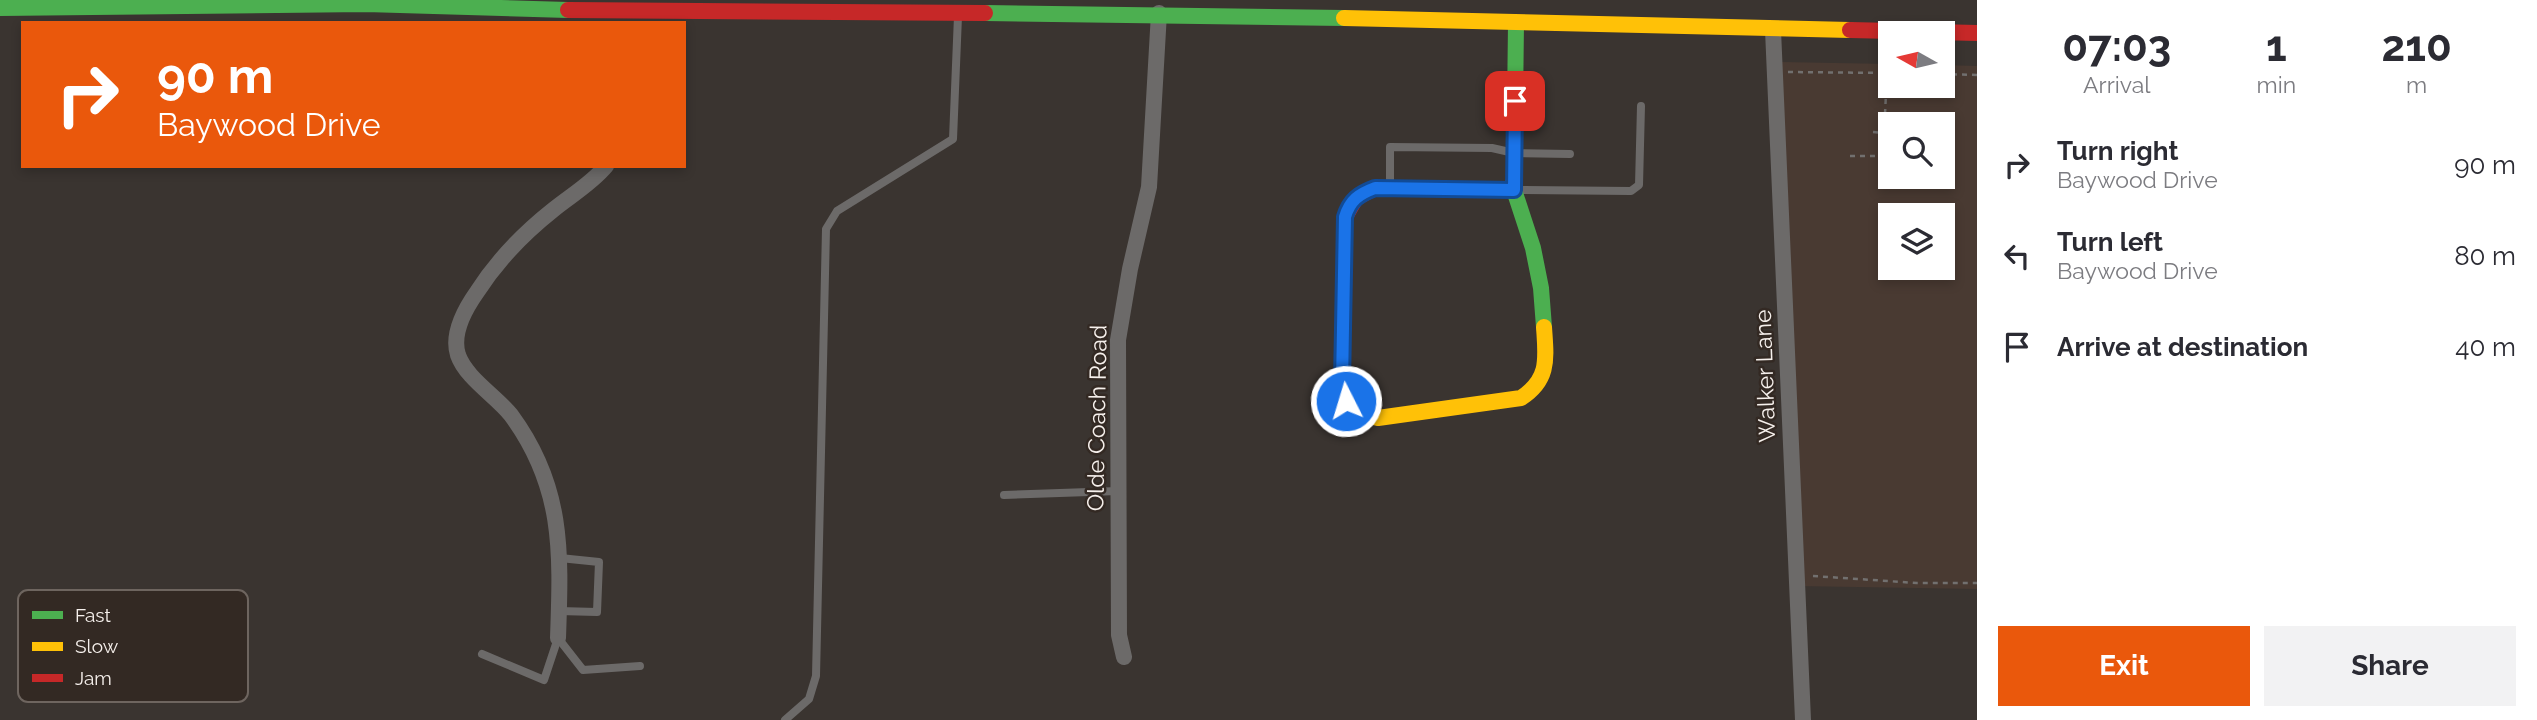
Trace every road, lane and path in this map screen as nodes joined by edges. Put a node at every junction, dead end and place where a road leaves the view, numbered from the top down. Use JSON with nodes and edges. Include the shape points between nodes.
{"nodes":[{"id":1,"x":366,"y":2,"type":"edge"},
{"id":2,"x":1187,"y":7,"type":"edge"},
{"id":3,"x":0,"y":8,"type":"edge"},
{"id":4,"x":1232,"y":8,"type":"edge"},
{"id":5,"x":958,"y":13,"type":"junction"},
{"id":6,"x":1159,"y":13,"type":"junction"},
{"id":7,"x":644,"y":18,"type":"edge"},
{"id":8,"x":1516,"y":23,"type":"junction"},
{"id":9,"x":1773,"y":30,"type":"junction"},
{"id":10,"x":1977,"y":33,"type":"edge"},
{"id":11,"x":1775,"y":72,"type":"junction"},
{"id":12,"x":1878,"y":73,"type":"edge"},
{"id":13,"x":1955,"y":74,"type":"edge"},
{"id":14,"x":1977,"y":75,"type":"edge"},
{"id":15,"x":1641,"y":106,"type":"dead end"},
{"id":16,"x":1873,"y":132,"type":"dead end"},
{"id":17,"x":1878,"y":132,"type":"edge"},
{"id":18,"x":1514,"y":153,"type":"junction"},
{"id":19,"x":1570,"y":154,"type":"dead end"},
{"id":20,"x":1850,"y":156,"type":"dead end"},
{"id":21,"x":1878,"y":156,"type":"edge"},
{"id":22,"x":604,"y":168,"type":"edge"},
{"id":23,"x":1390,"y":189,"type":"junction"},
{"id":24,"x":1514,"y":190,"type":"junction"},
{"id":25,"x":1118,"y":491,"type":"junction"},
{"id":26,"x":1004,"y":495,"type":"dead end"},
{"id":27,"x":559,"y":558,"type":"junction"},
{"id":28,"x":1809,"y":576,"type":"dead end"},
{"id":29,"x":1977,"y":583,"type":"edge"},
{"id":30,"x":559,"y":611,"type":"junction"},
{"id":31,"x":558,"y":638,"type":"junction"},
{"id":32,"x":482,"y":654,"type":"dead end"},
{"id":33,"x":1124,"y":657,"type":"dead end"},
{"id":34,"x":640,"y":666,"type":"dead end"},
{"id":35,"x":785,"y":720,"type":"edge"},
{"id":36,"x":1803,"y":720,"type":"edge"}],
"edges":[{"from":1,"to":3,"type":"street"},
{"from":1,"to":7,"type":"street"},
{"from":2,"to":4,"type":"street"},
{"from":2,"to":6,"type":"street"},
{"from":4,"to":8,"type":"street"},
{"from":5,"to":6,"type":"street"},
{"from":5,"to":7,"type":"street"},
{"from":5,"to":35,"type":"lane","via":[[953,139],[837,211],[826,229],[816,676],[809,699]]},
{"from":6,"to":25,"type":"street","name":"Olde Coach Road","via":[[1149,187],[1118,340]]},
{"from":8,"to":9,"type":"street"},
{"from":8,"to":18,"type":"street"},
{"from":9,"to":10,"type":"street"},
{"from":9,"to":11,"type":"street","name":"Walker Lane"},
{"from":11,"to":12,"type":"path"},
{"from":11,"to":36,"type":"street","name":"Walker Lane"},
{"from":13,"to":14,"type":"path"},
{"from":15,"to":24,"type":"lane","via":[[1639,185],[1631,191]]},
{"from":16,"to":17,"type":"path"},
{"from":18,"to":19,"type":"lane"},
{"from":18,"to":23,"type":"lane","via":[[1492,148],[1390,147]]},
{"from":18,"to":24,"type":"street"},
{"from":20,"to":21,"type":"path"},
{"from":22,"to":27,"type":"street","via":[[502,258],[463,315],[456,346],[459,359],[508,411],[539,462],[552,495]]},
{"from":23,"to":24,"type":"street"},
{"from":23,"to":24,"type":"street","via":[[1360,194],[1349,204],[1345,217],[1342,384],[1352,411],[1378,418],[1521,398],[1535,388],[1546,365],[1541,288]]},
{"from":25,"to":26,"type":"lane"},
{"from":25,"to":33,"type":"street","name":"Olde Coach Road","via":[[1119,635]]},
{"from":27,"to":30,"type":"street"},
{"from":27,"to":30,"type":"lane","via":[[599,562],[597,612]]},
{"from":28,"to":29,"type":"path"},
{"from":30,"to":31,"type":"street"},
{"from":31,"to":32,"type":"lane","via":[[544,680]]},
{"from":31,"to":34,"type":"lane","via":[[583,670]]}]}
